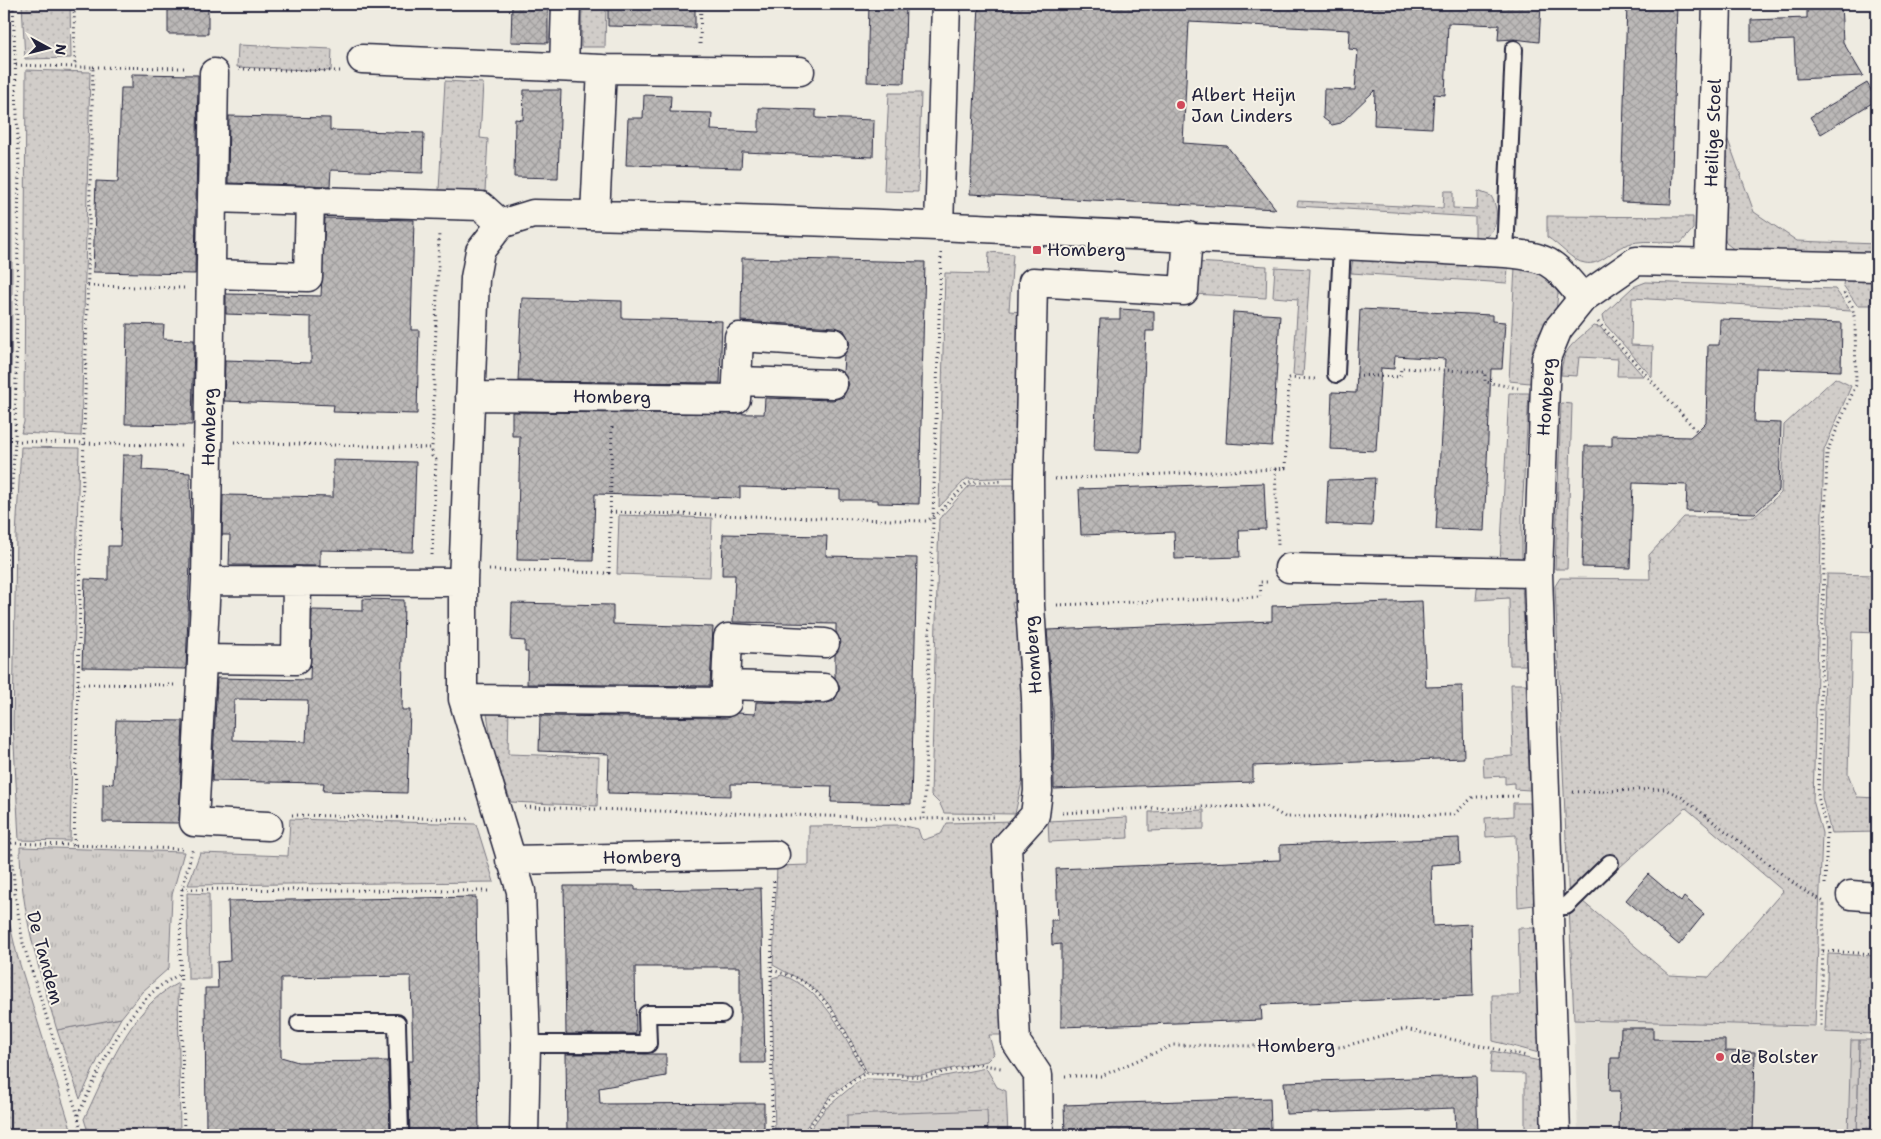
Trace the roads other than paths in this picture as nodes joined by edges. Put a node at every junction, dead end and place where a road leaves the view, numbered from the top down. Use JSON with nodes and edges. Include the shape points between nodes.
{"nodes":[{"id":1,"x":566,"y":4,"type":"edge"},
{"id":2,"x":946,"y":4,"type":"edge"},
{"id":3,"x":1717,"y":4,"type":"edge"},
{"id":4,"x":1514,"y":50,"type":"dead end"},
{"id":5,"x":362,"y":60,"type":"dead end"},
{"id":6,"x":564,"y":67,"type":"junction"},
{"id":7,"x":602,"y":69,"type":"junction"},
{"id":8,"x":800,"y":71,"type":"dead end"},
{"id":9,"x":214,"y":73,"type":"dead end"},
{"id":10,"x":213,"y":198,"type":"junction"},
{"id":11,"x":310,"y":200,"type":"junction"},
{"id":12,"x":595,"y":215,"type":"junction"},
{"id":13,"x":501,"y":224,"type":"junction"},
{"id":14,"x":939,"y":226,"type":"junction"},
{"id":15,"x":1188,"y":236,"type":"junction"},
{"id":16,"x":1342,"y":245,"type":"junction"},
{"id":17,"x":1505,"y":253,"type":"junction"},
{"id":18,"x":1709,"y":263,"type":"junction"},
{"id":19,"x":1877,"y":267,"type":"edge"},
{"id":20,"x":212,"y":281,"type":"junction"},
{"id":21,"x":1583,"y":298,"type":"junction"},
{"id":22,"x":834,"y":343,"type":"dead end"},
{"id":23,"x":1336,"y":374,"type":"road end"},
{"id":24,"x":736,"y":381,"type":"junction"},
{"id":25,"x":833,"y":384,"type":"dead end"},
{"id":26,"x":470,"y":396,"type":"junction"},
{"id":27,"x":1284,"y":560,"type":"road end"},
{"id":28,"x":1538,"y":574,"type":"junction"},
{"id":29,"x":463,"y":576,"type":"junction"},
{"id":30,"x":206,"y":581,"type":"junction"},
{"id":31,"x":297,"y":581,"type":"junction"},
{"id":32,"x":825,"y":643,"type":"dead end"},
{"id":33,"x":202,"y":659,"type":"junction"},
{"id":34,"x":726,"y":685,"type":"junction"},
{"id":35,"x":824,"y":688,"type":"dead end"},
{"id":36,"x":463,"y":699,"type":"junction"},
{"id":37,"x":268,"y":826,"type":"road end"},
{"id":38,"x":775,"y":855,"type":"road end"},
{"id":39,"x":510,"y":860,"type":"junction"},
{"id":40,"x":1610,"y":863,"type":"dead end"},
{"id":41,"x":1549,"y":907,"type":"junction"},
{"id":42,"x":722,"y":1014,"type":"dead end"},
{"id":43,"x":299,"y":1023,"type":"dead end"},
{"id":44,"x":526,"y":1044,"type":"junction"},
{"id":45,"x":400,"y":1135,"type":"edge"},
{"id":46,"x":524,"y":1135,"type":"edge"},
{"id":47,"x":1039,"y":1135,"type":"edge"},
{"id":48,"x":1556,"y":1135,"type":"edge"}],
"edges":[{"from":1,"to":6,"type":"street"},
{"from":2,"to":14,"type":"street"},
{"from":3,"to":18,"type":"street","name":"Heilige Stoel"},
{"from":4,"to":17,"type":"lane"},
{"from":5,"to":6,"type":"street"},
{"from":6,"to":7,"type":"street"},
{"from":7,"to":8,"type":"street"},
{"from":7,"to":12,"type":"street"},
{"from":9,"to":10,"type":"street","name":"Homberg"},
{"from":10,"to":11,"type":"street"},
{"from":10,"to":20,"type":"street","name":"Homberg"},
{"from":11,"to":13,"type":"street","via":[[481,206]]},
{"from":11,"to":20,"type":"street","via":[[308,277]]},
{"from":12,"to":13,"type":"street","via":[[533,214]]},
{"from":12,"to":14,"type":"street"},
{"from":13,"to":26,"type":"street","via":[[480,251]]},
{"from":14,"to":15,"type":"street"},
{"from":15,"to":16,"type":"street"},
{"from":15,"to":47,"type":"street","name":"Homberg","via":[[1184,291],[1033,282],[1030,606],[1038,791],[1035,815],[1007,846],[1016,1042],[1038,1075]]},
{"from":16,"to":17,"type":"street"},
{"from":16,"to":23,"type":"lane"},
{"from":17,"to":21,"type":"street","via":[[1549,261]]},
{"from":18,"to":19,"type":"street"},
{"from":18,"to":21,"type":"street","via":[[1636,260]]},
{"from":20,"to":30,"type":"street","name":"Homberg"},
{"from":21,"to":28,"type":"street","name":"Homberg","via":[[1558,329],[1546,358]]},
{"from":22,"to":24,"type":"street","name":"Homberg","via":[[739,338]]},
{"from":24,"to":25,"type":"street"},
{"from":24,"to":26,"type":"street","name":"Homberg","via":[[736,399]]},
{"from":26,"to":29,"type":"street"},
{"from":27,"to":28,"type":"street"},
{"from":28,"to":41,"type":"street","name":"Homberg"},
{"from":29,"to":31,"type":"street","via":[[431,582]]},
{"from":29,"to":36,"type":"street"},
{"from":30,"to":31,"type":"street"},
{"from":30,"to":33,"type":"street","name":"Homberg"},
{"from":31,"to":33,"type":"street","via":[[296,660]]},
{"from":32,"to":34,"type":"street","via":[[728,638]]},
{"from":33,"to":37,"type":"street","name":"Homberg","via":[[194,822]]},
{"from":34,"to":35,"type":"street"},
{"from":34,"to":36,"type":"street","via":[[727,702]]},
{"from":36,"to":39,"type":"street"},
{"from":38,"to":39,"type":"street","name":"Homberg"},
{"from":39,"to":44,"type":"street","via":[[521,891]]},
{"from":40,"to":41,"type":"lane","via":[[1566,906]]},
{"from":41,"to":48,"type":"street","name":"Homberg"},
{"from":42,"to":44,"type":"lane","via":[[647,1014],[648,1044]]},
{"from":43,"to":45,"type":"lane","via":[[397,1023]]},
{"from":44,"to":46,"type":"street"}]}
